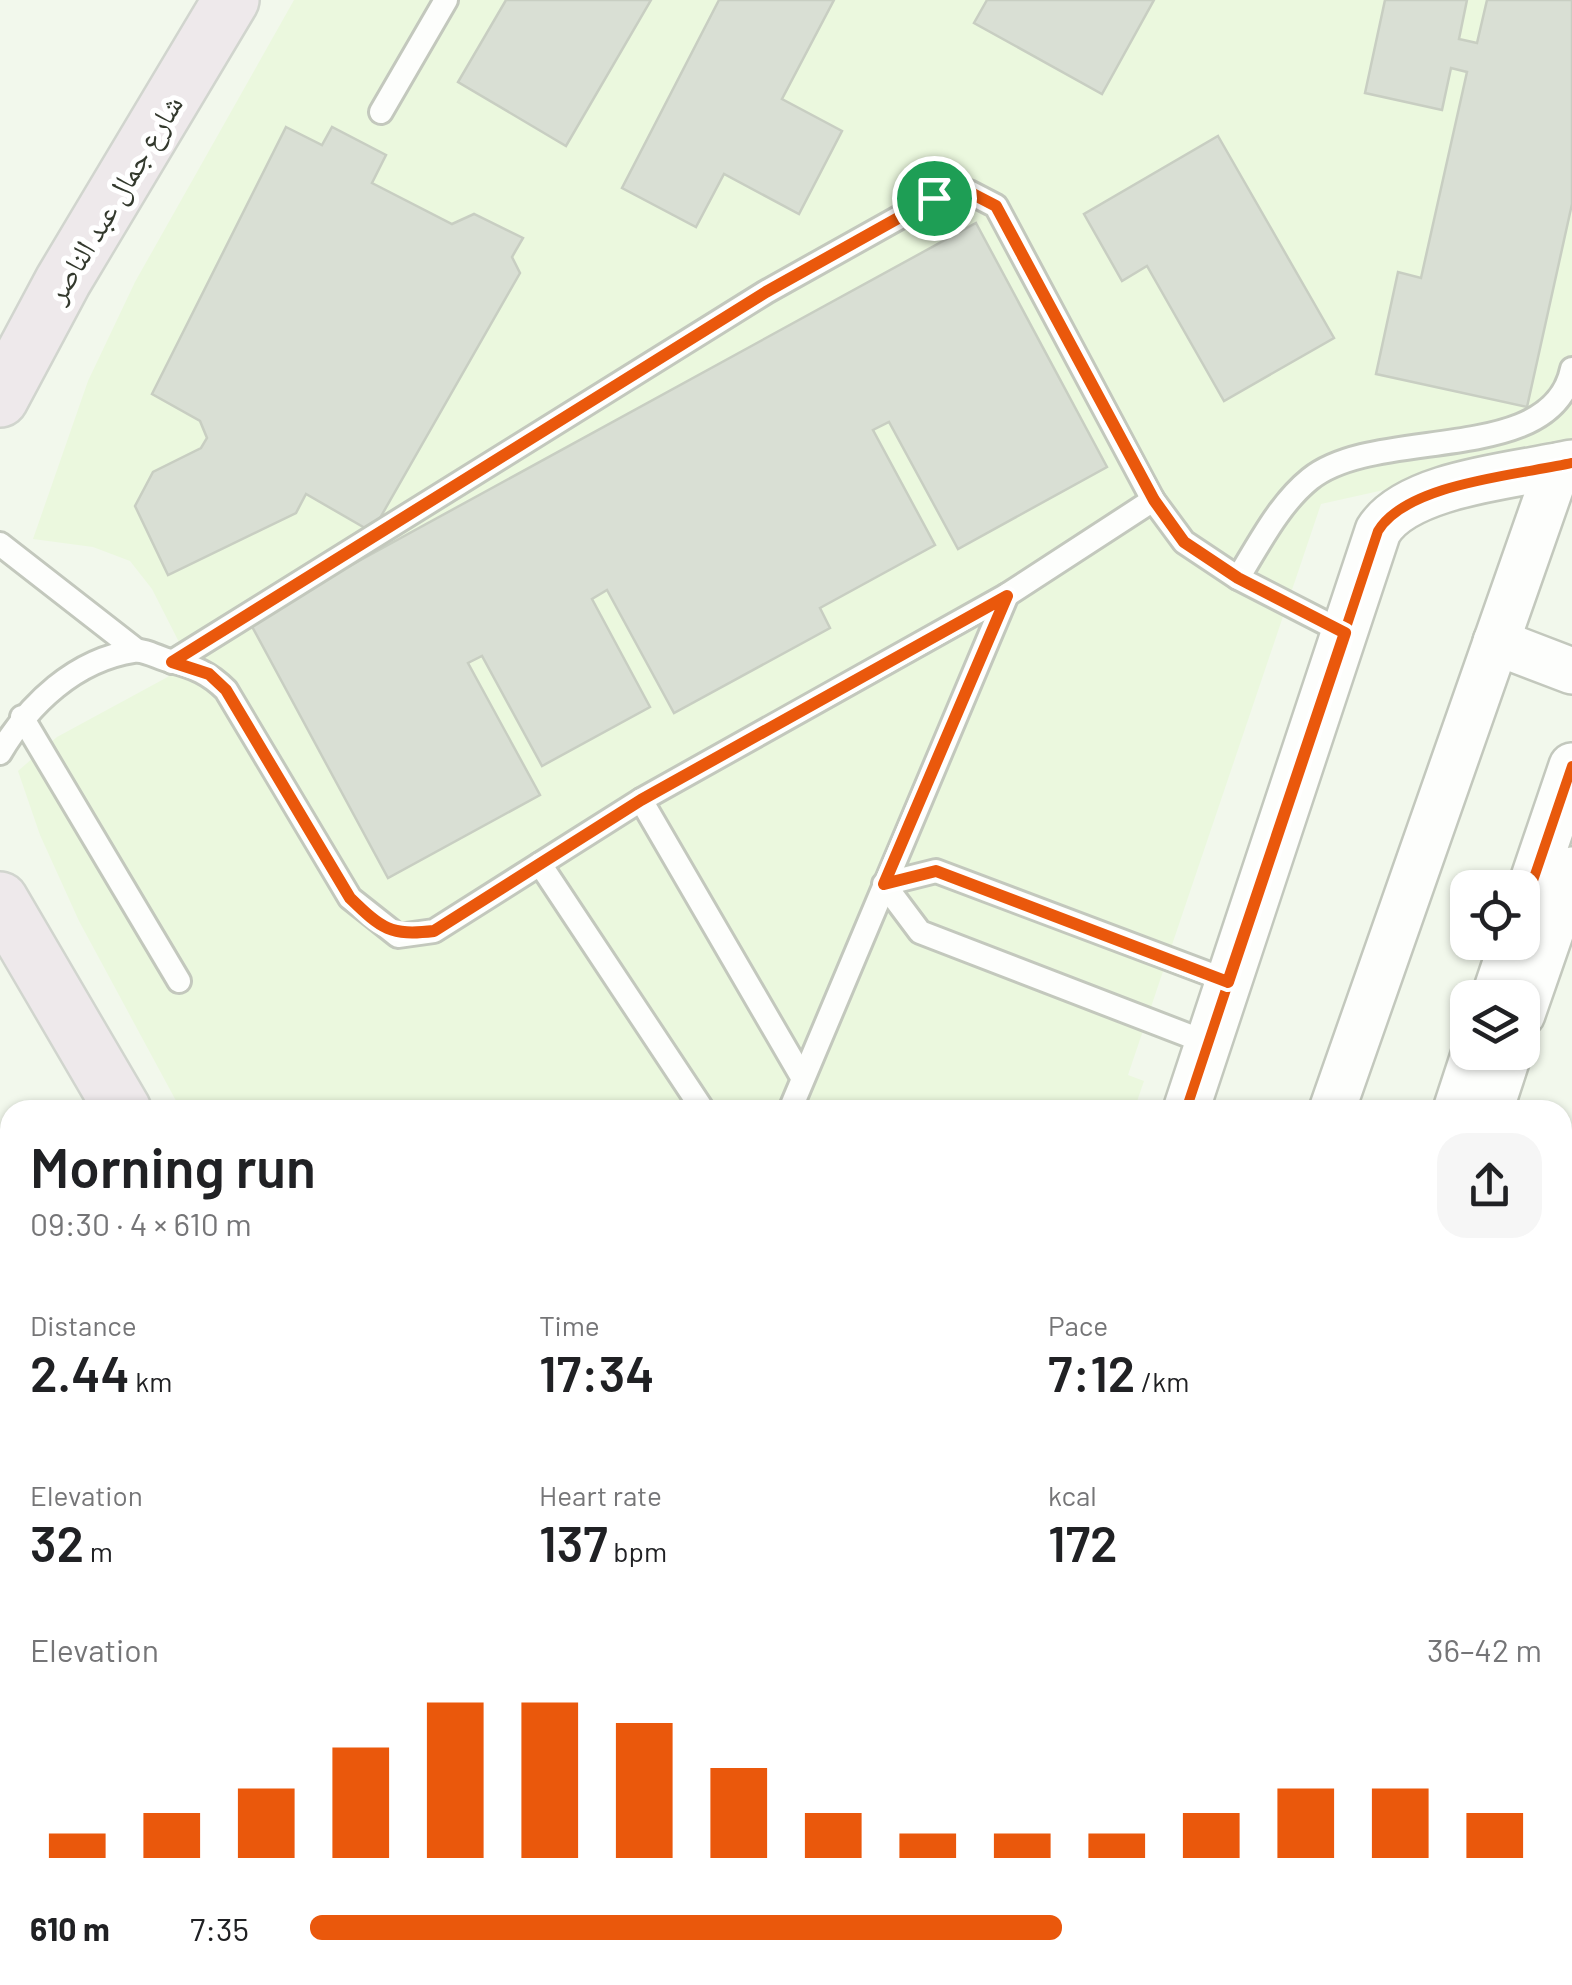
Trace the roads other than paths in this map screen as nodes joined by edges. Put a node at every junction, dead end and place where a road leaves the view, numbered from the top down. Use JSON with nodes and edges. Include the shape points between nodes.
{"nodes":[{"id":1,"x":231,"y":0,"type":"edge"},
{"id":2,"x":446,"y":0,"type":"edge"},
{"id":3,"x":381,"y":112,"type":"dead end"},
{"id":4,"x":1572,"y":369,"type":"edge"},
{"id":5,"x":0,"y":399,"type":"edge"},
{"id":6,"x":1565,"y":464,"type":"edge"},
{"id":7,"x":1154,"y":500,"type":"junction"},
{"id":8,"x":0,"y":544,"type":"edge"},
{"id":9,"x":1238,"y":578,"type":"junction"},
{"id":10,"x":1007,"y":596,"type":"junction"},
{"id":11,"x":1345,"y":633,"type":"junction"},
{"id":12,"x":1496,"y":642,"type":"junction"},
{"id":13,"x":136,"y":650,"type":"junction"},
{"id":14,"x":172,"y":662,"type":"junction"},
{"id":15,"x":1572,"y":672,"type":"edge"},
{"id":16,"x":22,"y":717,"type":"junction"},
{"id":17,"x":0,"y":752,"type":"edge"},
{"id":18,"x":1572,"y":766,"type":"edge"},
{"id":19,"x":641,"y":800,"type":"junction"},
{"id":20,"x":540,"y":864,"type":"junction"},
{"id":21,"x":1537,"y":870,"type":"edge"},
{"id":22,"x":1572,"y":870,"type":"edge"},
{"id":23,"x":884,"y":884,"type":"junction"},
{"id":24,"x":0,"y":900,"type":"edge"},
{"id":25,"x":1534,"y":980,"type":"edge"},
{"id":26,"x":179,"y":981,"type":"dead end"},
{"id":27,"x":1228,"y":982,"type":"junction"},
{"id":28,"x":1208,"y":1043,"type":"junction"},
{"id":29,"x":1470,"y":1070,"type":"edge"},
{"id":30,"x":1503,"y":1070,"type":"edge"},
{"id":31,"x":802,"y":1077,"type":"junction"},
{"id":32,"x":117,"y":1100,"type":"edge"},
{"id":33,"x":697,"y":1100,"type":"edge"},
{"id":34,"x":794,"y":1100,"type":"edge"},
{"id":35,"x":1189,"y":1100,"type":"edge"},
{"id":36,"x":1336,"y":1100,"type":"edge"},
{"id":37,"x":1459,"y":1100,"type":"edge"},
{"id":38,"x":1493,"y":1100,"type":"edge"}],
"edges":[{"from":1,"to":5,"type":"highway","name":"شارع جمال عبد الناصر"},
{"from":2,"to":3,"type":"lane"},
{"from":4,"to":9,"type":"lane","via":[[1553,410],[1525,426],[1370,455],[1312,476],[1282,508]]},
{"from":6,"to":11,"type":"street","via":[[1396,508],[1378,531]]},
{"from":6,"to":12,"type":"street"},
{"from":7,"to":9,"type":"lane","via":[[1184,542]]},
{"from":7,"to":10,"type":"lane"},
{"from":7,"to":14,"type":"lane","via":[[996,206],[969,192],[934,198],[766,292]]},
{"from":8,"to":13,"type":"lane"},
{"from":9,"to":11,"type":"lane"},
{"from":10,"to":19,"type":"lane"},
{"from":10,"to":23,"type":"lane"},
{"from":11,"to":27,"type":"street"},
{"from":12,"to":15,"type":"street"},
{"from":12,"to":36,"type":"street"},
{"from":13,"to":14,"type":"lane"},
{"from":13,"to":16,"type":"lane","via":[[68,676]]},
{"from":14,"to":20,"type":"lane","via":[[209,674],[226,690],[350,898],[398,936],[434,931]]},
{"from":16,"to":17,"type":"lane"},
{"from":16,"to":26,"type":"lane"},
{"from":18,"to":21,"type":"street"},
{"from":19,"to":20,"type":"lane"},
{"from":19,"to":31,"type":"lane"},
{"from":20,"to":33,"type":"lane"},
{"from":22,"to":25,"type":"street"},
{"from":23,"to":27,"type":"lane","via":[[936,871]]},
{"from":23,"to":28,"type":"lane","via":[[920,932]]},
{"from":23,"to":31,"type":"lane"},
{"from":24,"to":32,"type":"highway"},
{"from":27,"to":28,"type":"street"},
{"from":28,"to":35,"type":"street"},
{"from":29,"to":37,"type":"street"},
{"from":30,"to":38,"type":"street"},
{"from":31,"to":34,"type":"lane"}]}
